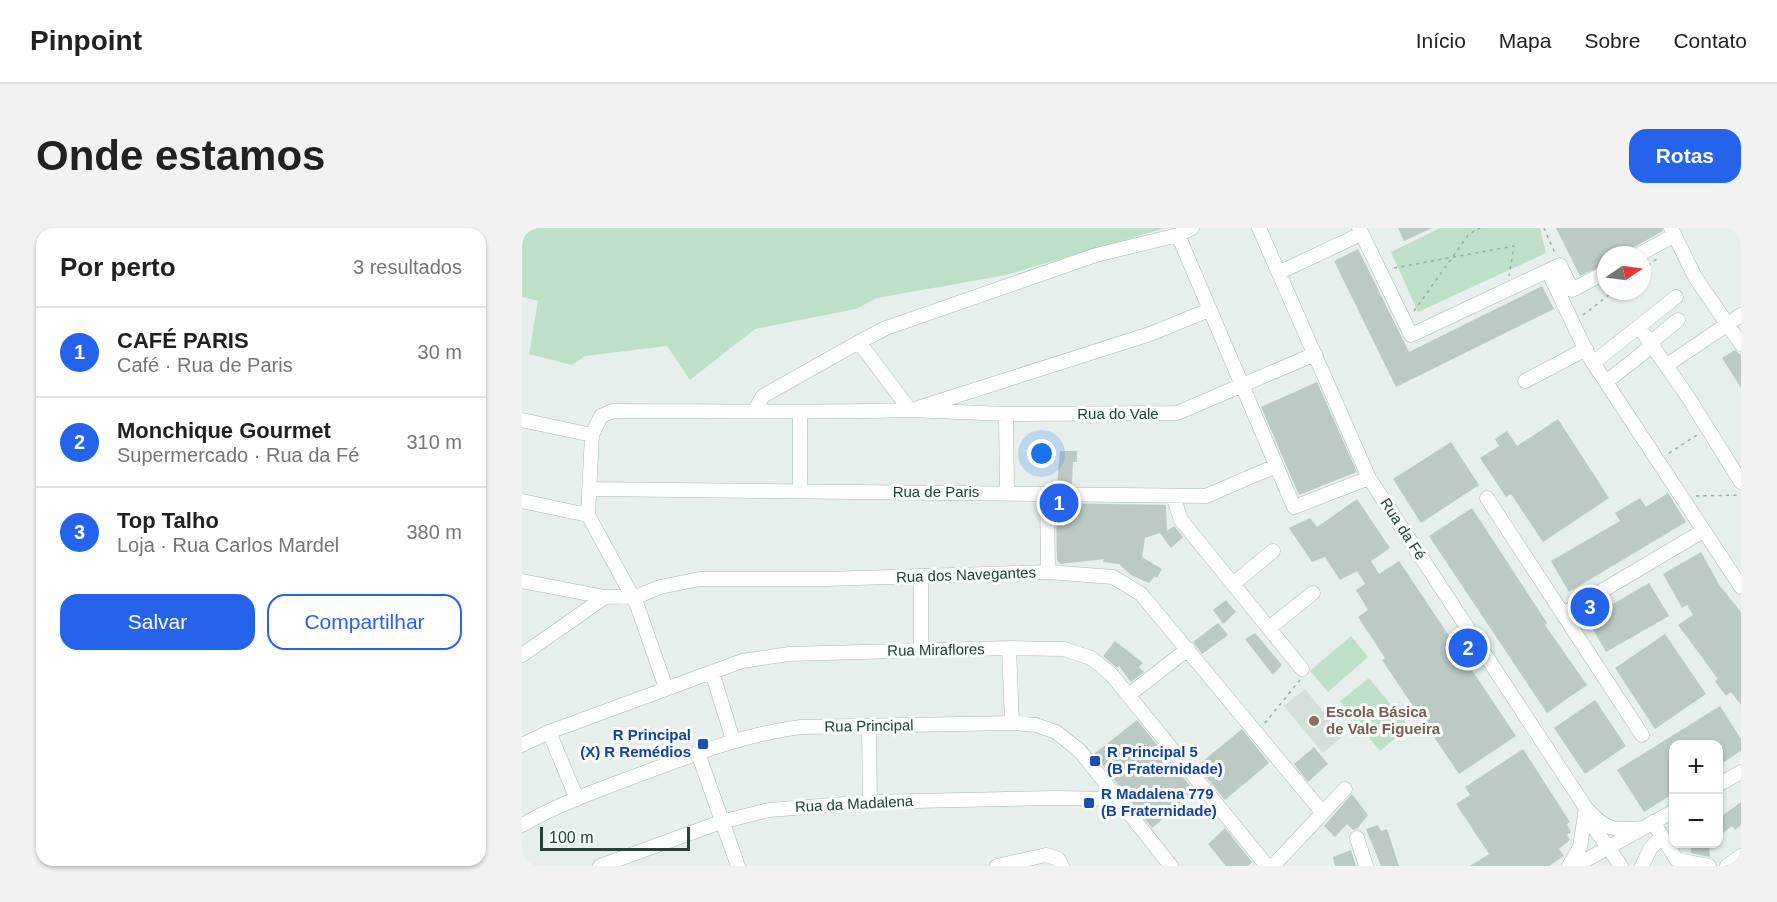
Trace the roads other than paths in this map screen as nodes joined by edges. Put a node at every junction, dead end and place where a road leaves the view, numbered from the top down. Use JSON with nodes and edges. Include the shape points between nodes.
{"nodes":[{"id":1,"x":1192,"y":228,"type":"edge"},
{"id":2,"x":1259,"y":228,"type":"edge"},
{"id":3,"x":1360,"y":231,"type":"edge"},
{"id":4,"x":1673,"y":232,"type":"edge"},
{"id":5,"x":1178,"y":235,"type":"junction"},
{"id":6,"x":1651,"y":246,"type":"edge"},
{"id":7,"x":1550,"y":270,"type":"junction"},
{"id":8,"x":1280,"y":272,"type":"junction"},
{"id":9,"x":1597,"y":277,"type":"edge"},
{"id":10,"x":1676,"y":297,"type":"dead end"},
{"id":11,"x":1209,"y":310,"type":"junction"},
{"id":12,"x":1741,"y":315,"type":"edge"},
{"id":13,"x":1678,"y":320,"type":"dead end"},
{"id":14,"x":1728,"y":325,"type":"junction"},
{"id":15,"x":1639,"y":327,"type":"junction"},
{"id":16,"x":859,"y":342,"type":"junction"},
{"id":17,"x":1652,"y":344,"type":"junction"},
{"id":18,"x":1741,"y":344,"type":"edge"},
{"id":19,"x":1586,"y":349,"type":"junction"},
{"id":20,"x":1315,"y":354,"type":"junction"},
{"id":21,"x":1593,"y":363,"type":"junction"},
{"id":22,"x":1667,"y":365,"type":"junction"},
{"id":23,"x":1525,"y":381,"type":"dead end"},
{"id":24,"x":1606,"y":382,"type":"junction"},
{"id":25,"x":1243,"y":385,"type":"junction"},
{"id":26,"x":755,"y":410,"type":"junction"},
{"id":27,"x":910,"y":410,"type":"junction"},
{"id":28,"x":800,"y":414,"type":"junction"},
{"id":29,"x":1006,"y":414,"type":"junction"},
{"id":30,"x":522,"y":420,"type":"edge"},
{"id":31,"x":592,"y":435,"type":"junction"},
{"id":32,"x":1276,"y":465,"type":"junction"},
{"id":33,"x":1369,"y":478,"type":"junction"},
{"id":34,"x":1741,"y":482,"type":"edge"},
{"id":35,"x":589,"y":489,"type":"junction"},
{"id":36,"x":800,"y":491,"type":"junction"},
{"id":37,"x":1006,"y":492,"type":"junction"},
{"id":38,"x":1047,"y":494,"type":"junction"},
{"id":39,"x":1173,"y":496,"type":"junction"},
{"id":40,"x":1487,"y":498,"type":"dead end"},
{"id":41,"x":522,"y":501,"type":"edge"},
{"id":42,"x":588,"y":515,"type":"junction"},
{"id":43,"x":1703,"y":531,"type":"junction"},
{"id":44,"x":1273,"y":551,"type":"dead end"},
{"id":45,"x":1048,"y":572,"type":"junction"},
{"id":46,"x":921,"y":577,"type":"junction"},
{"id":47,"x":522,"y":581,"type":"edge"},
{"id":48,"x":1233,"y":584,"type":"junction"},
{"id":49,"x":1741,"y":587,"type":"edge"},
{"id":50,"x":1313,"y":593,"type":"dead end"},
{"id":51,"x":629,"y":596,"type":"junction"},
{"id":52,"x":605,"y":597,"type":"junction"},
{"id":53,"x":1563,"y":614,"type":"junction"},
{"id":54,"x":1269,"y":628,"type":"junction"},
{"id":55,"x":1009,"y":648,"type":"junction"},
{"id":56,"x":1188,"y":649,"type":"junction"},
{"id":57,"x":921,"y":650,"type":"junction"},
{"id":58,"x":522,"y":654,"type":"edge"},
{"id":59,"x":1302,"y":669,"type":"road end"},
{"id":60,"x":711,"y":672,"type":"junction"},
{"id":61,"x":666,"y":688,"type":"junction"},
{"id":62,"x":1130,"y":694,"type":"junction"},
{"id":63,"x":1012,"y":723,"type":"junction"},
{"id":64,"x":868,"y":727,"type":"junction"},
{"id":65,"x":549,"y":732,"type":"junction"},
{"id":66,"x":1642,"y":735,"type":"dead end"},
{"id":67,"x":733,"y":740,"type":"junction"},
{"id":68,"x":522,"y":745,"type":"edge"},
{"id":69,"x":698,"y":753,"type":"junction"},
{"id":70,"x":1741,"y":772,"type":"edge"},
{"id":71,"x":1723,"y":783,"type":"edge"},
{"id":72,"x":1346,"y":789,"type":"dead end"},
{"id":73,"x":577,"y":799,"type":"junction"},
{"id":74,"x":1118,"y":799,"type":"junction"},
{"id":75,"x":870,"y":802,"type":"junction"},
{"id":76,"x":1586,"y":811,"type":"junction"},
{"id":77,"x":1322,"y":812,"type":"junction"},
{"id":78,"x":1669,"y":814,"type":"edge"},
{"id":79,"x":721,"y":822,"type":"junction"},
{"id":80,"x":522,"y":825,"type":"edge"},
{"id":81,"x":1648,"y":825,"type":"junction"},
{"id":82,"x":1662,"y":836,"type":"junction"},
{"id":83,"x":1357,"y":838,"type":"dead end"},
{"id":84,"x":1607,"y":848,"type":"junction"},
{"id":85,"x":1588,"y":858,"type":"junction"},
{"id":86,"x":620,"y":863,"type":"edge"},
{"id":87,"x":600,"y":866,"type":"edge"},
{"id":88,"x":738,"y":866,"type":"edge"},
{"id":89,"x":997,"y":866,"type":"edge"},
{"id":90,"x":1062,"y":866,"type":"edge"},
{"id":91,"x":1171,"y":866,"type":"edge"},
{"id":92,"x":1267,"y":866,"type":"edge"},
{"id":93,"x":1273,"y":866,"type":"edge"},
{"id":94,"x":1366,"y":866,"type":"edge"},
{"id":95,"x":1569,"y":866,"type":"edge"},
{"id":96,"x":1575,"y":866,"type":"edge"},
{"id":97,"x":1620,"y":866,"type":"edge"},
{"id":98,"x":1642,"y":866,"type":"edge"},
{"id":99,"x":1709,"y":866,"type":"edge"}],
"edges":[{"from":1,"to":5,"type":"street"},
{"from":2,"to":8,"type":"street","name":"Rua da Fé"},
{"from":3,"to":7,"type":"street","via":[[1411,335]]},
{"from":3,"to":8,"type":"street"},
{"from":4,"to":6,"type":"street"},
{"from":4,"to":14,"type":"street","via":[[1695,277]]},
{"from":5,"to":11,"type":"street"},
{"from":5,"to":16,"type":"street","via":[[1096,255],[886,328]]},
{"from":7,"to":9,"type":"street","via":[[1572,290]]},
{"from":7,"to":19,"type":"street"},
{"from":8,"to":20,"type":"street","name":"Rua da Fé"},
{"from":10,"to":15,"type":"street"},
{"from":11,"to":25,"type":"street"},
{"from":11,"to":27,"type":"street","via":[[1150,334]]},
{"from":12,"to":14,"type":"street"},
{"from":13,"to":17,"type":"street"},
{"from":14,"to":18,"type":"street"},
{"from":14,"to":22,"type":"street"},
{"from":15,"to":17,"type":"street"},
{"from":15,"to":21,"type":"street"},
{"from":16,"to":26,"type":"street","via":[[763,396]]},
{"from":16,"to":27,"type":"street"},
{"from":17,"to":22,"type":"street"},
{"from":17,"to":24,"type":"street"},
{"from":19,"to":21,"type":"street"},
{"from":19,"to":23,"type":"street"},
{"from":20,"to":25,"type":"street","name":"Rua do Vale"},
{"from":20,"to":33,"type":"street","name":"Rua da Fé"},
{"from":21,"to":24,"type":"street"},
{"from":22,"to":34,"type":"street"},
{"from":24,"to":43,"type":"street"},
{"from":25,"to":29,"type":"street","name":"Rua do Vale","via":[[1177,413]]},
{"from":25,"to":32,"type":"street"},
{"from":26,"to":28,"type":"street"},
{"from":26,"to":31,"type":"street","via":[[613,411],[601,416]]},
{"from":27,"to":28,"type":"street"},
{"from":27,"to":29,"type":"street","name":"Rua do Vale"},
{"from":28,"to":36,"type":"street"},
{"from":29,"to":37,"type":"street"},
{"from":30,"to":31,"type":"street"},
{"from":31,"to":35,"type":"street"},
{"from":32,"to":33,"type":"street","via":[[1294,507]]},
{"from":32,"to":39,"type":"street","name":"Rua de Paris","via":[[1206,496]]},
{"from":33,"to":76,"type":"street","name":"Rua da Fé"},
{"from":35,"to":36,"type":"street","name":"Rua de Paris"},
{"from":35,"to":42,"type":"street"},
{"from":36,"to":37,"type":"street","name":"Rua de Paris"},
{"from":37,"to":38,"type":"street","name":"Rua de Paris"},
{"from":38,"to":39,"type":"street","name":"Rua de Paris"},
{"from":38,"to":45,"type":"street"},
{"from":39,"to":48,"type":"street","via":[[1180,519]]},
{"from":40,"to":53,"type":"street"},
{"from":41,"to":42,"type":"street"},
{"from":42,"to":51,"type":"street"},
{"from":43,"to":49,"type":"street"},
{"from":43,"to":53,"type":"street"},
{"from":44,"to":48,"type":"street"},
{"from":45,"to":46,"type":"street","name":"Rua dos Navegantes"},
{"from":45,"to":56,"type":"street","name":"Rua dos Navegantes","via":[[1113,577],[1141,594]]},
{"from":46,"to":51,"type":"street","name":"Rua dos Navegantes","via":[[700,579]]},
{"from":46,"to":57,"type":"street"},
{"from":47,"to":52,"type":"street","name":"Rua dos Navegantes"},
{"from":48,"to":54,"type":"street"},
{"from":50,"to":54,"type":"street"},
{"from":51,"to":52,"type":"street","name":"Rua dos Navegantes"},
{"from":51,"to":61,"type":"street","via":[[637,605]]},
{"from":52,"to":58,"type":"street"},
{"from":53,"to":66,"type":"street"},
{"from":54,"to":59,"type":"street"},
{"from":55,"to":57,"type":"street","name":"Rua Miraflores"},
{"from":55,"to":62,"type":"street","name":"Rua Miraflores","via":[[1064,649],[1091,658]]},
{"from":55,"to":63,"type":"street"},
{"from":56,"to":62,"type":"street"},
{"from":56,"to":77,"type":"street","name":"Rua dos Navegantes"},
{"from":57,"to":60,"type":"street","name":"Rua Miraflores","via":[[789,654],[742,661]]},
{"from":60,"to":61,"type":"street","name":"Rua Miraflores"},
{"from":60,"to":67,"type":"street"},
{"from":61,"to":65,"type":"street","name":"Rua Miraflores"},
{"from":62,"to":92,"type":"street","name":"Rua Miraflores"},
{"from":63,"to":64,"type":"street","name":"Rua Principal"},
{"from":63,"to":74,"type":"street","name":"Rua Principal","via":[[1056,732],[1080,751]]},
{"from":64,"to":67,"type":"street","name":"Rua Principal","via":[[801,727]]},
{"from":64,"to":75,"type":"street"},
{"from":65,"to":68,"type":"street","name":"Rua Miraflores"},
{"from":65,"to":73,"type":"street"},
{"from":67,"to":69,"type":"street","name":"Rua Principal"},
{"from":69,"to":73,"type":"street","name":"Rua Principal"},
{"from":69,"to":79,"type":"street"},
{"from":70,"to":71,"type":"street"},
{"from":72,"to":77,"type":"street"},
{"from":73,"to":80,"type":"street","name":"Rua Principal"},
{"from":74,"to":75,"type":"street","name":"Rua da Madalena"},
{"from":74,"to":91,"type":"street","name":"Rua Principal"},
{"from":75,"to":79,"type":"street","name":"Rua da Madalena","via":[[768,810]]},
{"from":76,"to":81,"type":"street","name":"Rua da Fé","via":[[1611,828]]},
{"from":76,"to":84,"type":"street","name":"Rua da Fé"},
{"from":76,"to":95,"type":"street","via":[[1580,847]]},
{"from":77,"to":93,"type":"street"},
{"from":78,"to":81,"type":"street"},
{"from":79,"to":86,"type":"street","name":"Rua da Madalena"},
{"from":79,"to":88,"type":"street"},
{"from":81,"to":82,"type":"street"},
{"from":81,"to":84,"type":"street"},
{"from":82,"to":98,"type":"street"},
{"from":82,"to":99,"type":"street","via":[[1677,860]]},
{"from":83,"to":94,"type":"street"},
{"from":84,"to":85,"type":"street"},
{"from":84,"to":97,"type":"street","name":"Rua da Fé"},
{"from":85,"to":96,"type":"street"},
{"from":85,"to":97,"type":"street","name":"Rua da Fé"},
{"from":86,"to":87,"type":"street","name":"Rua da Madalena"},
{"from":89,"to":90,"type":"street","via":[[1046,855],[1058,859]]}]}
